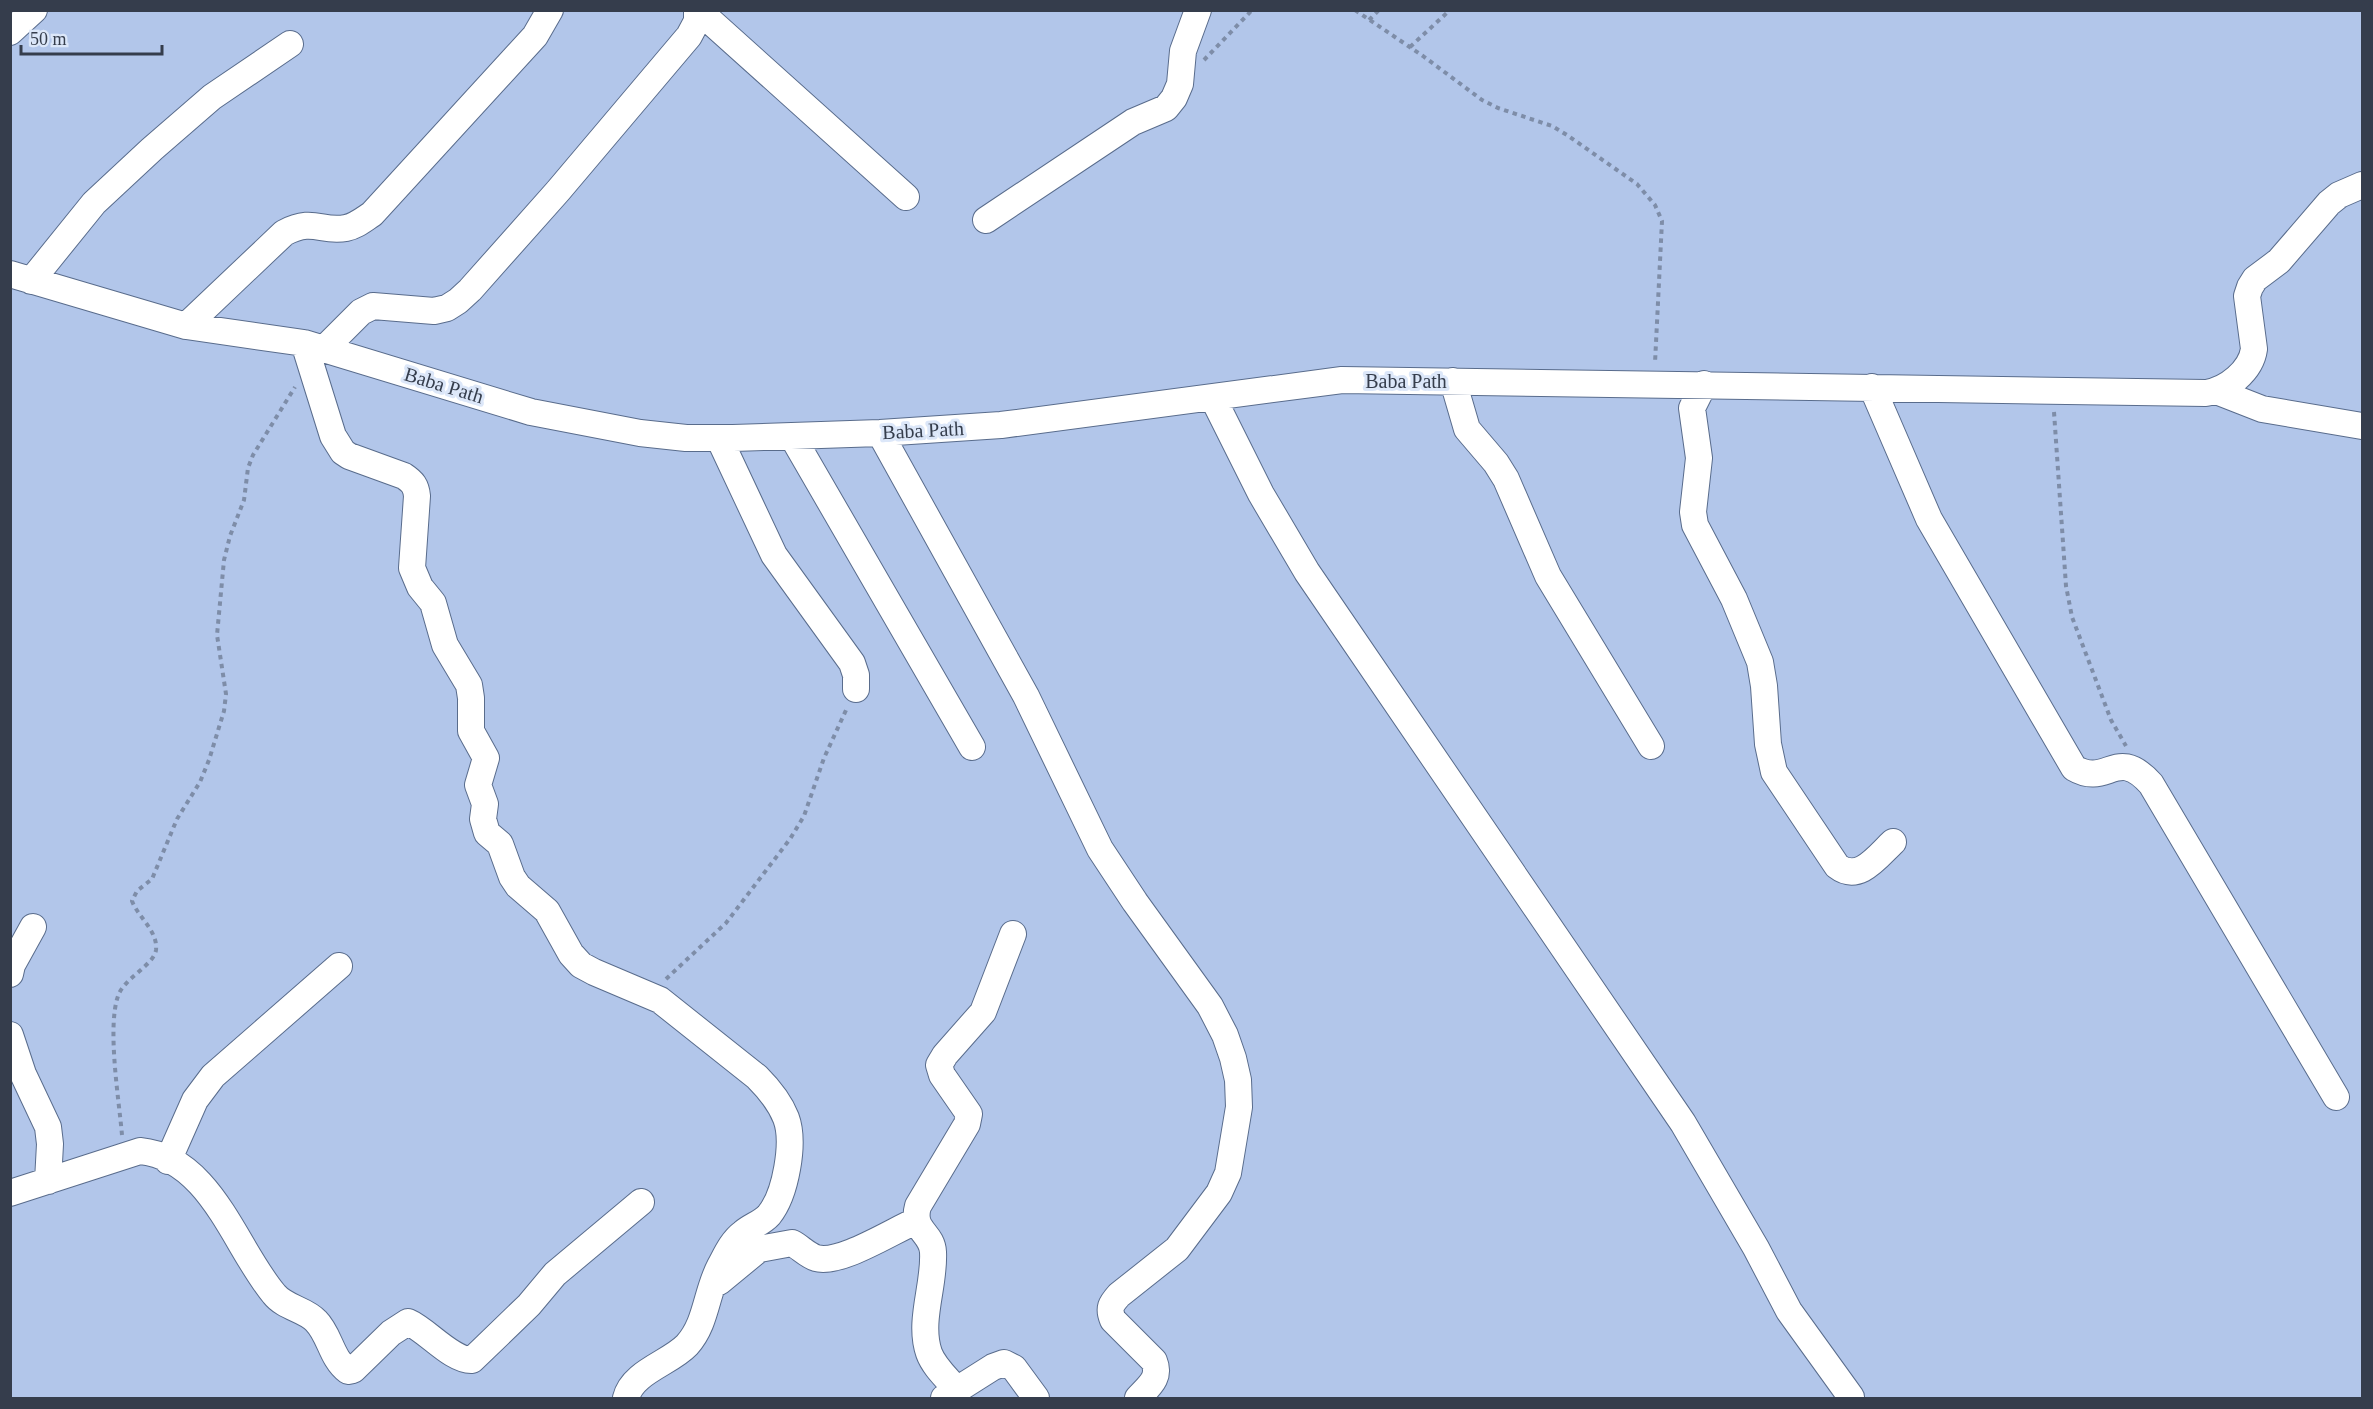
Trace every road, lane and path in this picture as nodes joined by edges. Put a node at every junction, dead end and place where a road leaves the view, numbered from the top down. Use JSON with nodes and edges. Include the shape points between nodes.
{"nodes":[{"id":1,"x":34,"y":10,"type":"edge"},
{"id":2,"x":550,"y":10,"type":"edge"},
{"id":3,"x":697,"y":10,"type":"edge"},
{"id":4,"x":1198,"y":10,"type":"edge"},
{"id":5,"x":1252,"y":10,"type":"edge"},
{"id":6,"x":1355,"y":10,"type":"edge"},
{"id":7,"x":1379,"y":10,"type":"edge"},
{"id":8,"x":1450,"y":10,"type":"edge"},
{"id":9,"x":1369,"y":20,"type":"junction"},
{"id":10,"x":10,"y":32,"type":"edge"},
{"id":11,"x":290,"y":44,"type":"dead end"},
{"id":12,"x":1410,"y":47,"type":"junction"},
{"id":13,"x":1180,"y":84,"type":"junction"},
{"id":14,"x":2362,"y":185,"type":"edge"},
{"id":15,"x":906,"y":197,"type":"dead end"},
{"id":16,"x":986,"y":220,"type":"dead end"},
{"id":17,"x":20,"y":278,"type":"edge"},
{"id":18,"x":186,"y":326,"type":"junction"},
{"id":19,"x":313,"y":352,"type":"junction"},
{"id":20,"x":1453,"y":381,"type":"junction"},
{"id":21,"x":1654,"y":384,"type":"junction"},
{"id":22,"x":1704,"y":384,"type":"junction"},
{"id":23,"x":1863,"y":387,"type":"junction"},
{"id":24,"x":2052,"y":390,"type":"junction"},
{"id":25,"x":2216,"y":391,"type":"junction"},
{"id":26,"x":1213,"y":398,"type":"junction"},
{"id":27,"x":2362,"y":426,"type":"edge"},
{"id":28,"x":880,"y":433,"type":"junction"},
{"id":29,"x":792,"y":436,"type":"junction"},
{"id":30,"x":719,"y":438,"type":"junction"},
{"id":31,"x":856,"y":689,"type":"joint"},
{"id":32,"x":1651,"y":746,"type":"dead end"},
{"id":33,"x":972,"y":747,"type":"dead end"},
{"id":34,"x":2137,"y":769,"type":"junction"},
{"id":35,"x":1893,"y":842,"type":"dead end"},
{"id":36,"x":33,"y":927,"type":"dead end"},
{"id":37,"x":1012,"y":934,"type":"dead end"},
{"id":38,"x":339,"y":966,"type":"dead end"},
{"id":39,"x":10,"y":974,"type":"edge"},
{"id":40,"x":650,"y":994,"type":"junction"},
{"id":41,"x":12,"y":1042,"type":"edge"},
{"id":42,"x":2336,"y":1097,"type":"dead end"},
{"id":43,"x":125,"y":1156,"type":"junction"},
{"id":44,"x":168,"y":1161,"type":"junction"},
{"id":45,"x":48,"y":1180,"type":"junction"},
{"id":46,"x":10,"y":1192,"type":"edge"},
{"id":47,"x":642,"y":1202,"type":"dead end"},
{"id":48,"x":916,"y":1221,"type":"junction"},
{"id":49,"x":710,"y":1290,"type":"junction"},
{"id":50,"x":951,"y":1394,"type":"edge"},
{"id":51,"x":1851,"y":1397,"type":"edge"},
{"id":52,"x":626,"y":1398,"type":"edge"},
{"id":53,"x":1036,"y":1398,"type":"edge"},
{"id":54,"x":1137,"y":1398,"type":"edge"}],
"edges":[{"from":1,"to":10,"type":"street"},
{"from":2,"to":18,"type":"street","via":[[535,36],[372,214],[344,229],[311,225],[297,226],[284,233]]},
{"from":3,"to":15,"type":"street"},
{"from":3,"to":19,"type":"street","via":[[697,21],[689,36],[470,290],[447,308],[434,311],[373,306]]},
{"from":4,"to":13,"type":"street","via":[[1183,51]]},
{"from":5,"to":13,"type":"path"},
{"from":6,"to":9,"type":"path"},
{"from":7,"to":9,"type":"path"},
{"from":8,"to":12,"type":"path"},
{"from":9,"to":12,"type":"path"},
{"from":11,"to":17,"type":"street","via":[[212,97],[152,149]]},
{"from":12,"to":21,"type":"path","via":[[1482,100],[1567,135],[1637,184],[1655,204],[1662,230]]},
{"from":13,"to":16,"type":"street","via":[[1166,108],[1133,122]]},
{"from":14,"to":25,"type":"street","via":[[2329,203],[2279,261],[2255,279],[2247,296],[2253,357],[2248,366]]},
{"from":17,"to":18,"type":"street","name":"Baba Path"},
{"from":18,"to":19,"type":"street","name":"Baba Path"},
{"from":19,"to":30,"type":"street","name":"Baba Path","via":[[531,412],[640,432]]},
{"from":19,"to":40,"type":"street","via":[[333,436],[343,452],[404,476],[416,488],[412,567],[433,603],[445,645],[471,691],[470,724],[486,758],[478,785],[485,804],[483,819],[487,833],[500,844],[518,886],[547,911],[581,965]]},
{"from":19,"to":43,"type":"path","via":[[253,455],[244,500],[230,536],[217,635],[226,694],[209,760],[177,819],[152,879],[137,891],[132,901],[149,927],[156,950],[118,994],[116,1066]]},
{"from":20,"to":21,"type":"street","name":"Baba Path"},
{"from":20,"to":26,"type":"street","name":"Baba Path","via":[[1342,380]]},
{"from":20,"to":32,"type":"street","via":[[1467,429],[1506,479],[1548,576]]},
{"from":21,"to":22,"type":"street","name":"Baba Path"},
{"from":22,"to":23,"type":"street","name":"Baba Path"},
{"from":22,"to":35,"type":"street","via":[[1692,408],[1699,459],[1695,525],[1734,599],[1760,662],[1774,772],[1845,873],[1865,868]]},
{"from":23,"to":24,"type":"street","name":"Baba Path"},
{"from":23,"to":34,"type":"street","via":[[1929,519],[2074,768],[2084,774],[2118,766]]},
{"from":24,"to":25,"type":"street","name":"Baba Path"},
{"from":24,"to":34,"type":"path","via":[[2066,586],[2072,617],[2111,720]]},
{"from":25,"to":27,"type":"street","via":[[2262,409]]},
{"from":26,"to":28,"type":"street","name":"Baba Path","via":[[1001,426]]},
{"from":26,"to":51,"type":"street","via":[[1261,494],[1307,572],[1683,1123],[1789,1311]]},
{"from":28,"to":29,"type":"street","name":"Baba Path"},
{"from":28,"to":54,"type":"street","via":[[1026,696],[1100,849],[1210,1006],[1233,1058],[1239,1107],[1228,1173],[1219,1193],[1177,1249],[1119,1295],[1109,1311],[1113,1320],[1154,1361],[1157,1370],[1155,1380]]},
{"from":29,"to":30,"type":"street","name":"Baba Path"},
{"from":29,"to":33,"type":"street"},
{"from":30,"to":31,"type":"street","via":[[774,555],[852,663]]},
{"from":31,"to":40,"type":"path","via":[[824,758],[804,816],[790,839],[726,923]]},
{"from":34,"to":42,"type":"street","via":[[2151,784]]},
{"from":36,"to":39,"type":"street"},
{"from":37,"to":48,"type":"street","via":[[983,1012],[939,1065],[969,1114],[967,1124],[918,1206]]},
{"from":38,"to":44,"type":"street","via":[[213,1076],[195,1100]]},
{"from":40,"to":49,"type":"street","via":[[758,1077],[787,1124],[786,1175],[772,1211],[735,1239]]},
{"from":41,"to":45,"type":"street","via":[[48,1127]]},
{"from":43,"to":44,"type":"street","via":[[145,1151]]},
{"from":43,"to":45,"type":"street"},
{"from":44,"to":47,"type":"street","via":[[189,1173],[213,1198],[275,1296],[318,1322],[337,1360],[348,1371],[408,1322],[458,1356],[472,1360],[555,1274]]},
{"from":45,"to":46,"type":"street"},
{"from":48,"to":49,"type":"street","via":[[853,1252],[828,1258],[816,1258],[792,1243],[759,1249]]},
{"from":48,"to":50,"type":"street","via":[[933,1249],[926,1324],[929,1354]]},
{"from":49,"to":52,"type":"street","via":[[696,1334],[685,1347],[639,1379]]},
{"from":50,"to":53,"type":"street","via":[[1004,1363],[1014,1368]]}]}
